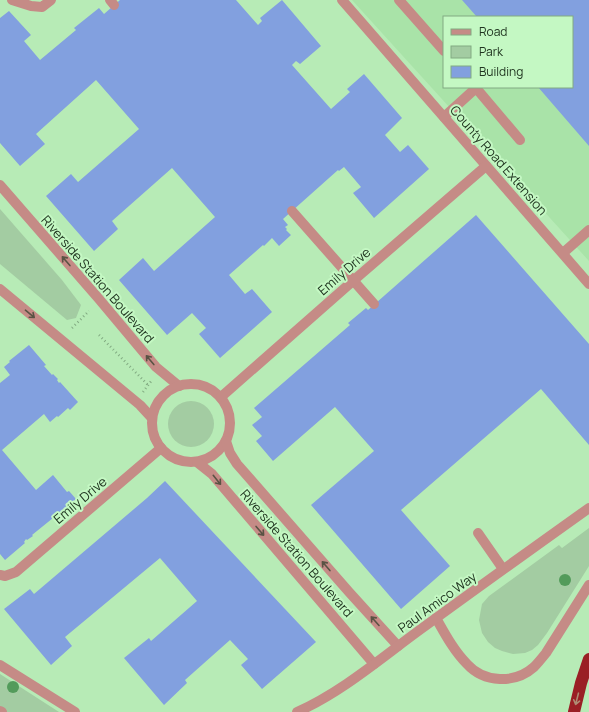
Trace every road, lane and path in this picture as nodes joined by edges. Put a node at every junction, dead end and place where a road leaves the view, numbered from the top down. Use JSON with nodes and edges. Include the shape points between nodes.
{"nodes":[{"id":1,"x":12,"y":0,"type":"edge"},
{"id":2,"x":51,"y":0,"type":"edge"},
{"id":3,"x":342,"y":0,"type":"edge"},
{"id":4,"x":399,"y":0,"type":"edge"},
{"id":5,"x":443,"y":50,"type":"edge"},
{"id":6,"x":474,"y":88,"type":"edge"},
{"id":7,"x":476,"y":88,"type":"edge"},
{"id":8,"x":444,"y":116,"type":"junction"},
{"id":9,"x":520,"y":140,"type":"dead end"},
{"id":10,"x":486,"y":166,"type":"junction"},
{"id":11,"x":0,"y":185,"type":"edge"},
{"id":12,"x":292,"y":210,"type":"dead end"},
{"id":13,"x":589,"y":230,"type":"edge"},
{"id":14,"x":563,"y":253,"type":"junction"},
{"id":15,"x":354,"y":280,"type":"junction"},
{"id":16,"x":589,"y":284,"type":"edge"},
{"id":17,"x":0,"y":289,"type":"edge"},
{"id":18,"x":374,"y":304,"type":"dead end"},
{"id":19,"x":89,"y":311,"type":"dead end"},
{"id":20,"x":72,"y":328,"type":"dead end"},
{"id":21,"x":99,"y":335,"type":"dead end"},
{"id":22,"x":155,"y":376,"type":"dead end"},
{"id":23,"x":149,"y":386,"type":"junction"},
{"id":24,"x":179,"y":386,"type":"junction"},
{"id":25,"x":140,"y":396,"type":"dead end"},
{"id":26,"x":220,"y":397,"type":"junction"},
{"id":27,"x":152,"y":418,"type":"junction"},
{"id":28,"x":226,"y":441,"type":"junction"},
{"id":29,"x":161,"y":448,"type":"junction"},
{"id":30,"x":197,"y":462,"type":"junction"},
{"id":31,"x":589,"y":508,"type":"edge"},
{"id":32,"x":478,"y":533,"type":"dead end"},
{"id":33,"x":503,"y":569,"type":"junction"},
{"id":34,"x":0,"y":575,"type":"edge"},
{"id":35,"x":589,"y":585,"type":"edge"},
{"id":36,"x":436,"y":618,"type":"junction"},
{"id":37,"x":398,"y":646,"type":"junction"},
{"id":38,"x":589,"y":658,"type":"edge"},
{"id":39,"x":374,"y":664,"type":"junction"},
{"id":40,"x":1,"y":667,"type":"edge"},
{"id":41,"x":75,"y":712,"type":"edge"},
{"id":42,"x":297,"y":712,"type":"edge"},
{"id":43,"x":574,"y":712,"type":"edge"}],
"edges":[{"from":1,"to":2,"type":"street","via":[[42,8]]},
{"from":3,"to":8,"type":"street","name":"County Road Extension"},
{"from":4,"to":5,"type":"street"},
{"from":6,"to":8,"type":"street"},
{"from":7,"to":9,"type":"street"},
{"from":8,"to":10,"type":"street","name":"County Road Extension"},
{"from":10,"to":14,"type":"street","name":"County Road Extension"},
{"from":10,"to":15,"type":"street","name":"Emily Drive"},
{"from":24,"to":11,"type":"street","name":"Riverside Station Boulevard","one_way":true,"via":[[156,367]]},
{"from":12,"to":15,"type":"street"},
{"from":13,"to":14,"type":"street"},
{"from":14,"to":16,"type":"street","name":"County Road Extension"},
{"from":15,"to":18,"type":"street"},
{"from":15,"to":26,"type":"street","name":"Emily Drive"},
{"from":17,"to":27,"type":"street","one_way":true,"via":[[140,405]]},
{"from":19,"to":20,"type":"path"},
{"from":21,"to":23,"type":"path"},
{"from":22,"to":23,"type":"path"},
{"from":23,"to":25,"type":"path"},
{"from":24,"to":26,"type":"street","via":[[201,385]]},
{"from":24,"to":27,"type":"street","via":[[157,403]]},
{"from":26,"to":28,"type":"street","via":[[229,417]]},
{"from":27,"to":29,"type":"street","via":[[154,434]]},
{"from":28,"to":30,"type":"street","via":[[221,449]]},
{"from":37,"to":28,"type":"street","name":"Riverside Station Boulevard","one_way":true,"via":[[237,464]]},
{"from":29,"to":30,"type":"street","via":[[174,458]]},
{"from":29,"to":34,"type":"street","name":"Emily Drive","via":[[16,572]]},
{"from":30,"to":39,"type":"street","name":"Riverside Station Boulevard","one_way":true,"via":[[212,474]]},
{"from":31,"to":33,"type":"street","name":"Paul Amico Way"},
{"from":32,"to":33,"type":"street"},
{"from":33,"to":36,"type":"street","name":"Paul Amico Way"},
{"from":35,"to":36,"type":"street","via":[[540,660],[527,672],[504,680],[486,677],[467,665]]},
{"from":36,"to":37,"type":"street","name":"Paul Amico Way"},
{"from":37,"to":39,"type":"street","name":"Paul Amico Way"},
{"from":38,"to":43,"type":"highway","one_way":true},
{"from":39,"to":42,"type":"street","name":"Paul Amico Way","via":[[326,697]]},
{"from":40,"to":41,"type":"street"}]}
